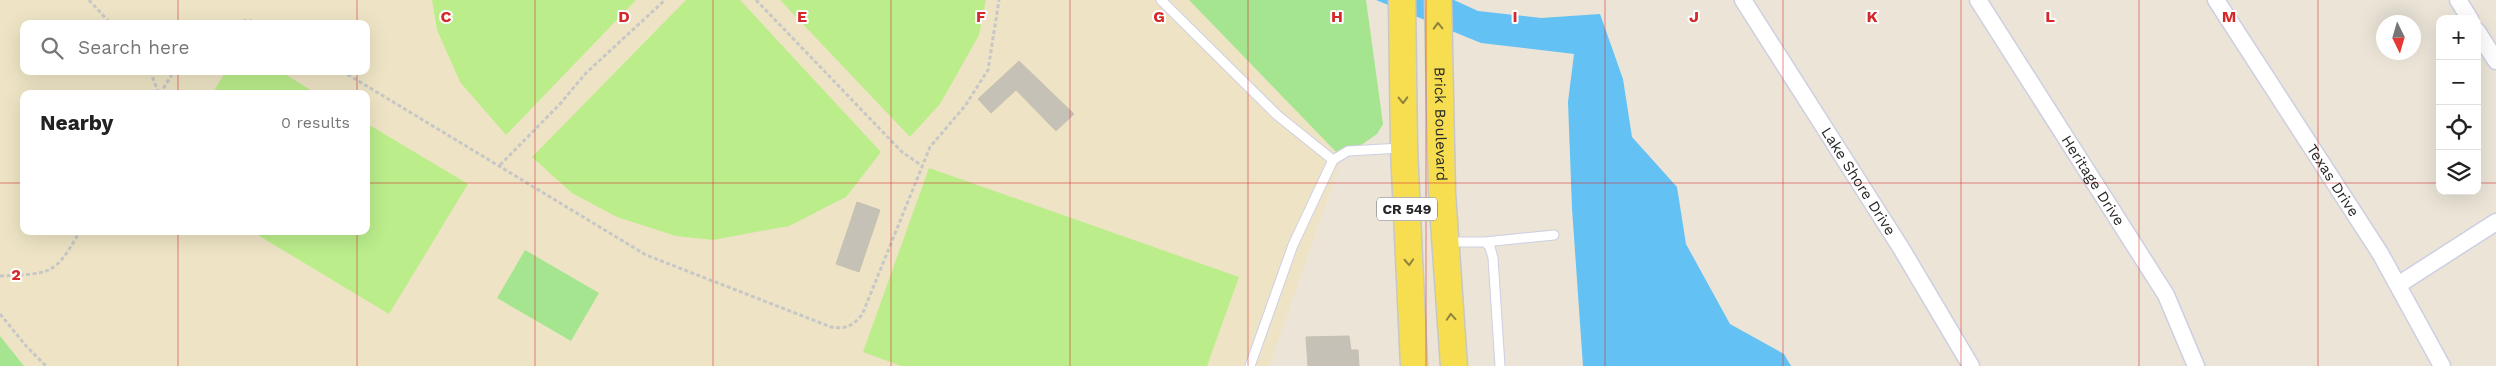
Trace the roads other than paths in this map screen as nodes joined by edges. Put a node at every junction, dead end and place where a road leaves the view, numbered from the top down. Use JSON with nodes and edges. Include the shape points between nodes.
{"nodes":[{"id":1,"x":1161,"y":0,"type":"edge"},
{"id":2,"x":1402,"y":0,"type":"edge"},
{"id":3,"x":1438,"y":0,"type":"edge"},
{"id":4,"x":1743,"y":0,"type":"edge"},
{"id":5,"x":1978,"y":0,"type":"edge"},
{"id":6,"x":2216,"y":0,"type":"edge"},
{"id":7,"x":2458,"y":0,"type":"edge"},
{"id":8,"x":2467,"y":15,"type":"edge"},
{"id":9,"x":2481,"y":37,"type":"edge"},
{"id":10,"x":2496,"y":61,"type":"edge"},
{"id":11,"x":1404,"y":148,"type":"junction"},
{"id":12,"x":1333,"y":160,"type":"junction"},
{"id":13,"x":2496,"y":222,"type":"edge"},
{"id":14,"x":1554,"y":236,"type":"dead end"},
{"id":15,"x":1446,"y":242,"type":"junction"},
{"id":16,"x":1485,"y":242,"type":"junction"},
{"id":17,"x":2398,"y":286,"type":"junction"},
{"id":18,"x":1250,"y":366,"type":"edge"},
{"id":19,"x":1414,"y":366,"type":"edge"},
{"id":20,"x":1454,"y":366,"type":"edge"},
{"id":21,"x":1500,"y":366,"type":"edge"},
{"id":22,"x":1971,"y":366,"type":"edge"},
{"id":23,"x":2196,"y":366,"type":"edge"},
{"id":24,"x":2442,"y":366,"type":"edge"}],
"edges":[{"from":1,"to":12,"type":"lane","via":[[1277,115]]},
{"from":2,"to":11,"type":"main road","number":"CR 549","one_way":true},
{"from":15,"to":3,"type":"main road","name":"Brick Boulevard","number":"CR 549","one_way":true},
{"from":4,"to":22,"type":"street","name":"Lake Shore Drive","via":[[1901,248]]},
{"from":5,"to":23,"type":"street","name":"Heritage Drive","via":[[2166,295]]},
{"from":6,"to":17,"type":"street","name":"Texas Drive","via":[[2380,252]]},
{"from":7,"to":8,"type":"street"},
{"from":9,"to":10,"type":"street"},
{"from":11,"to":12,"type":"lane","via":[[1348,151]]},
{"from":11,"to":19,"type":"main road","number":"CR 549","one_way":true},
{"from":12,"to":18,"type":"lane","via":[[1293,245]]},
{"from":13,"to":17,"type":"street"},
{"from":14,"to":16,"type":"lane"},
{"from":15,"to":16,"type":"lane"},
{"from":20,"to":15,"type":"main road","name":"Brick Boulevard","number":"CR 549","one_way":true},
{"from":16,"to":21,"type":"lane","via":[[1493,258]]},
{"from":17,"to":24,"type":"street","name":"Texas Drive"}]}
